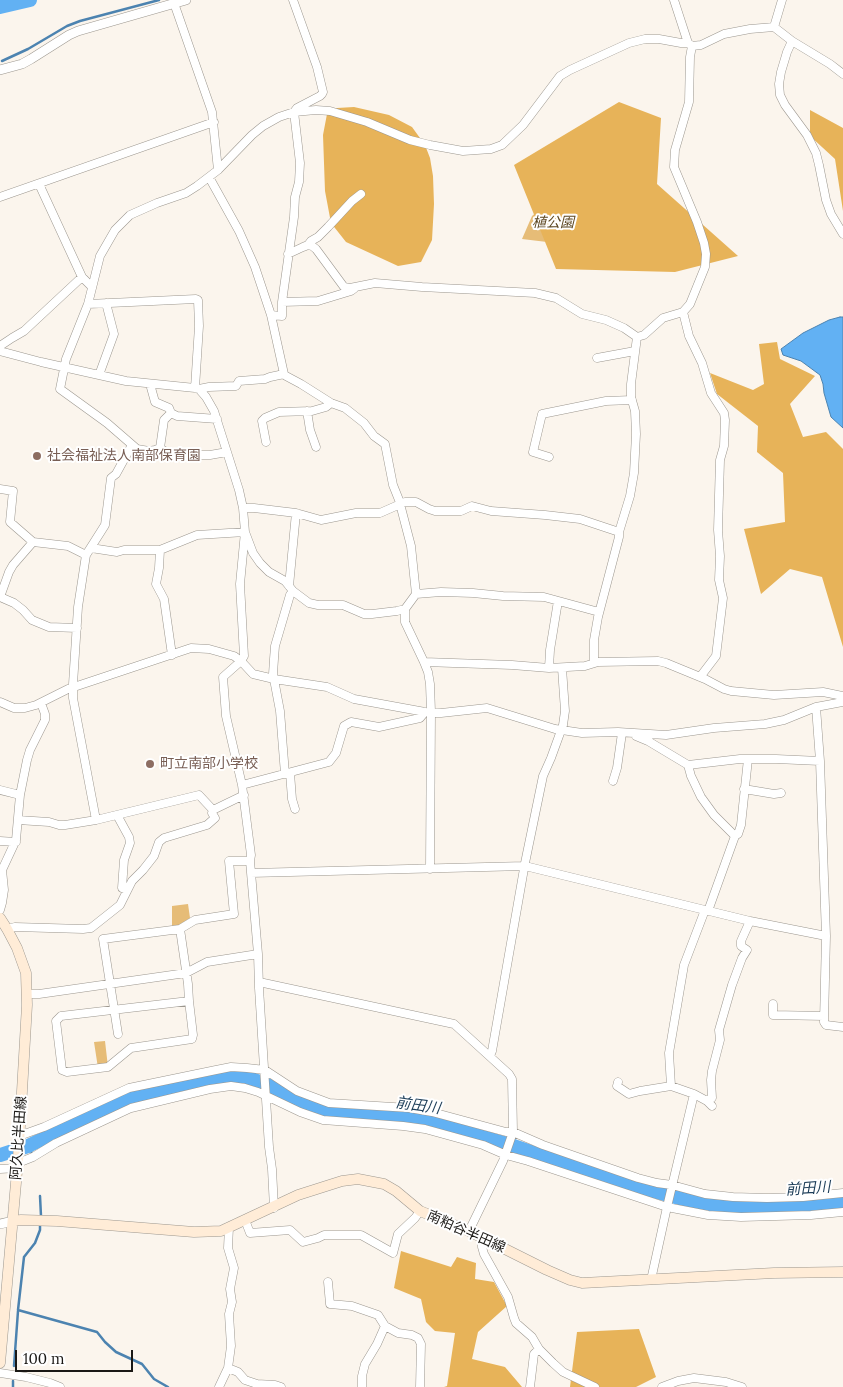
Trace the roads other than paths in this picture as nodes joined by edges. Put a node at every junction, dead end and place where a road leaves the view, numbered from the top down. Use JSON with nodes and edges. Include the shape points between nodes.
{"nodes":[{"id":1,"x":186,"y":0,"type":"edge"},
{"id":2,"x":292,"y":0,"type":"edge"},
{"id":3,"x":674,"y":0,"type":"edge"},
{"id":4,"x":782,"y":0,"type":"edge"},
{"id":5,"x":174,"y":3,"type":"junction"},
{"id":6,"x":774,"y":27,"type":"junction"},
{"id":7,"x":792,"y":41,"type":"junction"},
{"id":8,"x":690,"y":44,"type":"junction"},
{"id":9,"x":0,"y":70,"type":"edge"},
{"id":10,"x":843,"y":74,"type":"edge"},
{"id":11,"x":294,"y":112,"type":"junction"},
{"id":12,"x":214,"y":122,"type":"junction"},
{"id":13,"x":218,"y":170,"type":"junction"},
{"id":14,"x":209,"y":177,"type":"junction"},
{"id":15,"x":39,"y":184,"type":"junction"},
{"id":16,"x":361,"y":194,"type":"dead end"},
{"id":17,"x":0,"y":197,"type":"edge"},
{"id":18,"x":843,"y":234,"type":"edge"},
{"id":19,"x":308,"y":245,"type":"junction"},
{"id":20,"x":288,"y":254,"type":"junction"},
{"id":21,"x":82,"y":277,"type":"junction"},
{"id":22,"x":92,"y":287,"type":"junction"},
{"id":23,"x":355,"y":288,"type":"junction"},
{"id":24,"x":282,"y":302,"type":"junction"},
{"id":25,"x":106,"y":303,"type":"junction"},
{"id":26,"x":88,"y":304,"type":"junction"},
{"id":27,"x":683,"y":312,"type":"junction"},
{"id":28,"x":271,"y":316,"type":"junction"},
{"id":29,"x":637,"y":337,"type":"junction"},
{"id":30,"x":0,"y":346,"type":"edge"},
{"id":31,"x":0,"y":351,"type":"edge"},
{"id":32,"x":635,"y":351,"type":"junction"},
{"id":33,"x":597,"y":358,"type":"dead end"},
{"id":34,"x":64,"y":367,"type":"junction"},
{"id":35,"x":284,"y":374,"type":"junction"},
{"id":36,"x":99,"y":376,"type":"junction"},
{"id":37,"x":150,"y":384,"type":"junction"},
{"id":38,"x":197,"y":389,"type":"junction"},
{"id":39,"x":632,"y":400,"type":"junction"},
{"id":40,"x":331,"y":403,"type":"junction"},
{"id":41,"x":307,"y":411,"type":"junction"},
{"id":42,"x":171,"y":413,"type":"junction"},
{"id":43,"x":216,"y":420,"type":"junction"},
{"id":44,"x":266,"y":442,"type":"dead end"},
{"id":45,"x":132,"y":445,"type":"junction"},
{"id":46,"x":316,"y":447,"type":"dead end"},
{"id":47,"x":160,"y":448,"type":"junction"},
{"id":48,"x":227,"y":452,"type":"junction"},
{"id":49,"x":549,"y":457,"type":"dead end"},
{"id":50,"x":0,"y":489,"type":"edge"},
{"id":51,"x":400,"y":504,"type":"junction"},
{"id":52,"x":243,"y":508,"type":"junction"},
{"id":53,"x":296,"y":513,"type":"junction"},
{"id":54,"x":245,"y":532,"type":"junction"},
{"id":55,"x":619,"y":532,"type":"junction"},
{"id":56,"x":33,"y":542,"type":"junction"},
{"id":57,"x":160,"y":550,"type":"junction"},
{"id":58,"x":89,"y":551,"type":"junction"},
{"id":59,"x":291,"y":588,"type":"junction"},
{"id":60,"x":416,"y":594,"type":"junction"},
{"id":61,"x":0,"y":597,"type":"edge"},
{"id":62,"x":558,"y":600,"type":"junction"},
{"id":63,"x":405,"y":609,"type":"junction"},
{"id":64,"x":599,"y":612,"type":"junction"},
{"id":65,"x":77,"y":628,"type":"junction"},
{"id":66,"x":172,"y":655,"type":"junction"},
{"id":67,"x":241,"y":661,"type":"junction"},
{"id":68,"x":424,"y":662,"type":"junction"},
{"id":69,"x":594,"y":663,"type":"junction"},
{"id":70,"x":549,"y":668,"type":"junction"},
{"id":71,"x":562,"y":668,"type":"junction"},
{"id":72,"x":700,"y":677,"type":"junction"},
{"id":73,"x":274,"y":679,"type":"junction"},
{"id":74,"x":73,"y":688,"type":"junction"},
{"id":75,"x":843,"y":696,"type":"edge"},
{"id":76,"x":0,"y":702,"type":"edge"},
{"id":77,"x":843,"y":702,"type":"edge"},
{"id":78,"x":41,"y":703,"type":"junction"},
{"id":79,"x":816,"y":707,"type":"junction"},
{"id":80,"x":428,"y":712,"type":"junction"},
{"id":81,"x":561,"y":730,"type":"junction"},
{"id":82,"x":626,"y":733,"type":"junction"},
{"id":83,"x":748,"y":759,"type":"junction"},
{"id":84,"x":820,"y":761,"type":"junction"},
{"id":85,"x":688,"y":765,"type":"junction"},
{"id":86,"x":287,"y":774,"type":"junction"},
{"id":87,"x":613,"y":781,"type":"dead end"},
{"id":88,"x":242,"y":785,"type":"junction"},
{"id":89,"x":0,"y":790,"type":"edge"},
{"id":90,"x":744,"y":790,"type":"junction"},
{"id":91,"x":782,"y":793,"type":"dead end"},
{"id":92,"x":20,"y":795,"type":"junction"},
{"id":93,"x":244,"y":795,"type":"junction"},
{"id":94,"x":295,"y":808,"type":"dead end"},
{"id":95,"x":213,"y":810,"type":"junction"},
{"id":96,"x":117,"y":815,"type":"junction"},
{"id":97,"x":18,"y":820,"type":"junction"},
{"id":98,"x":96,"y":820,"type":"junction"},
{"id":99,"x":735,"y":836,"type":"junction"},
{"id":100,"x":0,"y":841,"type":"edge"},
{"id":101,"x":16,"y":842,"type":"junction"},
{"id":102,"x":250,"y":861,"type":"junction"},
{"id":103,"x":524,"y":866,"type":"junction"},
{"id":104,"x":430,"y":869,"type":"junction"},
{"id":105,"x":252,"y":873,"type":"junction"},
{"id":106,"x":127,"y":890,"type":"junction"},
{"id":107,"x":0,"y":910,"type":"edge"},
{"id":108,"x":706,"y":910,"type":"junction"},
{"id":109,"x":0,"y":918,"type":"edge"},
{"id":110,"x":750,"y":921,"type":"junction"},
{"id":111,"x":180,"y":928,"type":"junction"},
{"id":112,"x":8,"y":929,"type":"junction"},
{"id":113,"x":826,"y":936,"type":"junction"},
{"id":114,"x":258,"y":954,"type":"junction"},
{"id":115,"x":186,"y":973,"type":"junction"},
{"id":116,"x":259,"y":982,"type":"junction"},
{"id":117,"x":109,"y":984,"type":"junction"},
{"id":118,"x":27,"y":994,"type":"junction"},
{"id":119,"x":189,"y":1001,"type":"junction"},
{"id":120,"x":773,"y":1004,"type":"dead end"},
{"id":121,"x":113,"y":1010,"type":"junction"},
{"id":122,"x":824,"y":1016,"type":"junction"},
{"id":123,"x":843,"y":1027,"type":"edge"},
{"id":124,"x":118,"y":1034,"type":"dead end"},
{"id":125,"x":490,"y":1056,"type":"junction"},
{"id":126,"x":265,"y":1072,"type":"junction"},
{"id":127,"x":618,"y":1082,"type":"dead end"},
{"id":128,"x":671,"y":1086,"type":"junction"},
{"id":129,"x":694,"y":1094,"type":"junction"},
{"id":130,"x":266,"y":1096,"type":"junction"},
{"id":131,"x":512,"y":1134,"type":"junction"},
{"id":132,"x":19,"y":1138,"type":"junction"},
{"id":133,"x":506,"y":1155,"type":"junction"},
{"id":134,"x":17,"y":1164,"type":"junction"},
{"id":135,"x":0,"y":1169,"type":"edge"},
{"id":136,"x":672,"y":1187,"type":"junction"},
{"id":137,"x":843,"y":1193,"type":"edge"},
{"id":138,"x":668,"y":1205,"type":"junction"},
{"id":139,"x":274,"y":1208,"type":"junction"},
{"id":140,"x":420,"y":1211,"type":"junction"},
{"id":141,"x":843,"y":1212,"type":"edge"},
{"id":142,"x":245,"y":1220,"type":"junction"},
{"id":143,"x":13,"y":1221,"type":"junction"},
{"id":144,"x":0,"y":1224,"type":"edge"},
{"id":145,"x":229,"y":1227,"type":"junction"},
{"id":146,"x":468,"y":1231,"type":"junction"},
{"id":147,"x":483,"y":1240,"type":"junction"},
{"id":148,"x":843,"y":1272,"type":"edge"},
{"id":149,"x":651,"y":1280,"type":"junction"},
{"id":150,"x":328,"y":1282,"type":"dead end"},
{"id":151,"x":385,"y":1326,"type":"junction"},
{"id":152,"x":539,"y":1349,"type":"junction"},
{"id":153,"x":0,"y":1363,"type":"edge"},
{"id":154,"x":228,"y":1368,"type":"junction"},
{"id":155,"x":0,"y":1374,"type":"edge"},
{"id":156,"x":60,"y":1387,"type":"edge"},
{"id":157,"x":219,"y":1387,"type":"edge"},
{"id":158,"x":281,"y":1387,"type":"edge"},
{"id":159,"x":362,"y":1387,"type":"edge"},
{"id":160,"x":420,"y":1387,"type":"edge"},
{"id":161,"x":530,"y":1387,"type":"edge"},
{"id":162,"x":595,"y":1387,"type":"edge"},
{"id":163,"x":662,"y":1387,"type":"edge"},
{"id":164,"x":742,"y":1387,"type":"edge"}],
"edges":[{"from":1,"to":5,"type":"street"},
{"from":2,"to":11,"type":"street","via":[[323,88],[322,94]]},
{"from":3,"to":8,"type":"street"},
{"from":4,"to":6,"type":"street"},
{"from":5,"to":9,"type":"street","via":[[68,35],[22,64]]},
{"from":5,"to":12,"type":"street"},
{"from":6,"to":7,"type":"street"},
{"from":6,"to":8,"type":"street","via":[[724,34],[701,45]]},
{"from":7,"to":10,"type":"street"},
{"from":7,"to":18,"type":"street","via":[[781,72],[780,95],[816,153],[826,200]]},
{"from":8,"to":11,"type":"street","via":[[659,38],[645,39],[570,70],[560,76],[518,130],[502,145],[491,150],[463,151],[430,145],[330,111]]},
{"from":8,"to":27,"type":"street","via":[[689,102],[675,150],[674,167],[697,222],[706,260],[700,282]]},
{"from":11,"to":13,"type":"street","via":[[263,126]]},
{"from":11,"to":20,"type":"street","via":[[300,163]]},
{"from":12,"to":13,"type":"street"},
{"from":12,"to":15,"type":"street"},
{"from":13,"to":14,"type":"street"},
{"from":14,"to":22,"type":"street","via":[[186,193],[130,215],[115,230],[100,256]]},
{"from":14,"to":28,"type":"street","via":[[239,231]]},
{"from":15,"to":17,"type":"street"},
{"from":15,"to":21,"type":"street"},
{"from":16,"to":19,"type":"street"},
{"from":19,"to":20,"type":"street"},
{"from":19,"to":23,"type":"street","via":[[316,249],[344,287]]},
{"from":20,"to":24,"type":"street"},
{"from":21,"to":22,"type":"street"},
{"from":21,"to":30,"type":"street","via":[[24,331]]},
{"from":22,"to":26,"type":"street"},
{"from":23,"to":24,"type":"street","via":[[318,301]]},
{"from":23,"to":29,"type":"street","via":[[375,283],[535,292],[556,298],[582,314],[606,320]]},
{"from":24,"to":28,"type":"street","via":[[282,316]]},
{"from":25,"to":26,"type":"street"},
{"from":25,"to":36,"type":"street","via":[[114,334]]},
{"from":25,"to":38,"type":"street","via":[[198,300]]},
{"from":26,"to":34,"type":"street"},
{"from":27,"to":29,"type":"street","via":[[663,318],[644,335]]},
{"from":27,"to":72,"type":"street","via":[[689,336],[725,420],[718,530],[719,580],[723,598],[716,656]]},
{"from":28,"to":35,"type":"street"},
{"from":29,"to":32,"type":"street"},
{"from":31,"to":34,"type":"street"},
{"from":32,"to":33,"type":"street"},
{"from":32,"to":39,"type":"street"},
{"from":34,"to":36,"type":"street"},
{"from":34,"to":45,"type":"street","via":[[60,388]]},
{"from":35,"to":38,"type":"street","via":[[239,381],[236,386]]},
{"from":35,"to":40,"type":"street"},
{"from":36,"to":37,"type":"street"},
{"from":37,"to":38,"type":"street"},
{"from":37,"to":42,"type":"street","via":[[155,402],[169,408]]},
{"from":38,"to":43,"type":"street","via":[[211,404]]},
{"from":39,"to":49,"type":"street","via":[[606,401],[542,414],[533,452]]},
{"from":39,"to":55,"type":"street","via":[[635,456],[630,496]]},
{"from":40,"to":41,"type":"street"},
{"from":40,"to":51,"type":"street","via":[[357,416],[385,444]]},
{"from":41,"to":44,"type":"street","via":[[279,412],[265,418],[262,421]]},
{"from":41,"to":46,"type":"street"},
{"from":42,"to":43,"type":"street"},
{"from":42,"to":47,"type":"street","via":[[164,420]]},
{"from":43,"to":48,"type":"street"},
{"from":45,"to":47,"type":"street","via":[[143,451]]},
{"from":45,"to":58,"type":"street","via":[[111,478],[105,524]]},
{"from":47,"to":48,"type":"street","via":[[182,456]]},
{"from":48,"to":52,"type":"street"},
{"from":50,"to":56,"type":"street","via":[[13,491],[10,522]]},
{"from":51,"to":53,"type":"street","via":[[380,512],[321,520]]},
{"from":51,"to":55,"type":"street","via":[[416,502],[428,509],[447,512],[472,506],[491,511],[580,519]]},
{"from":51,"to":60,"type":"street","via":[[411,546]]},
{"from":52,"to":53,"type":"street"},
{"from":52,"to":54,"type":"street"},
{"from":53,"to":59,"type":"street"},
{"from":54,"to":57,"type":"street","via":[[197,535]]},
{"from":54,"to":59,"type":"street","via":[[260,563]]},
{"from":54,"to":67,"type":"street","via":[[240,584],[244,656]]},
{"from":55,"to":64,"type":"street"},
{"from":56,"to":58,"type":"street"},
{"from":56,"to":61,"type":"street","via":[[13,565]]},
{"from":57,"to":58,"type":"street"},
{"from":57,"to":66,"type":"street","via":[[156,584],[164,599]]},
{"from":58,"to":65,"type":"street"},
{"from":59,"to":63,"type":"street","via":[[309,603],[343,604],[364,614]]},
{"from":59,"to":73,"type":"street","via":[[275,646]]},
{"from":60,"to":62,"type":"street","via":[[472,593]]},
{"from":60,"to":63,"type":"street"},
{"from":61,"to":65,"type":"street","via":[[14,603],[32,620],[49,627]]},
{"from":62,"to":64,"type":"street"},
{"from":62,"to":70,"type":"street"},
{"from":63,"to":68,"type":"street","via":[[406,622]]},
{"from":64,"to":69,"type":"street"},
{"from":65,"to":74,"type":"street"},
{"from":66,"to":67,"type":"street","via":[[191,648],[209,648]]},
{"from":66,"to":74,"type":"street"},
{"from":67,"to":73,"type":"street","via":[[254,674]]},
{"from":67,"to":88,"type":"street","via":[[223,677],[226,716]]},
{"from":68,"to":70,"type":"street"},
{"from":68,"to":80,"type":"street","via":[[430,684]]},
{"from":69,"to":71,"type":"street"},
{"from":69,"to":72,"type":"street","via":[[658,661]]},
{"from":70,"to":71,"type":"street"},
{"from":71,"to":81,"type":"street","via":[[565,711]]},
{"from":72,"to":75,"type":"street","via":[[724,689],[759,695],[823,692]]},
{"from":73,"to":80,"type":"street","via":[[327,687],[354,699]]},
{"from":73,"to":86,"type":"street"},
{"from":74,"to":78,"type":"street"},
{"from":74,"to":98,"type":"street"},
{"from":76,"to":78,"type":"street","via":[[14,708]]},
{"from":77,"to":79,"type":"street"},
{"from":78,"to":92,"type":"street","via":[[45,720],[27,760]]},
{"from":79,"to":82,"type":"street","via":[[765,724],[666,735]]},
{"from":79,"to":84,"type":"street"},
{"from":80,"to":81,"type":"street","via":[[487,708]]},
{"from":80,"to":86,"type":"street","via":[[420,718],[379,727],[351,722],[344,726],[336,753],[329,762]]},
{"from":80,"to":104,"type":"street"},
{"from":81,"to":82,"type":"street"},
{"from":81,"to":103,"type":"street","via":[[543,776]]},
{"from":82,"to":85,"type":"street","via":[[643,738]]},
{"from":82,"to":87,"type":"street"},
{"from":83,"to":84,"type":"street"},
{"from":83,"to":85,"type":"street"},
{"from":83,"to":90,"type":"street"},
{"from":84,"to":113,"type":"street"},
{"from":85,"to":99,"type":"street","via":[[701,797]]},
{"from":86,"to":88,"type":"street"},
{"from":86,"to":94,"type":"street"},
{"from":88,"to":93,"type":"street"},
{"from":89,"to":92,"type":"street"},
{"from":90,"to":91,"type":"street"},
{"from":90,"to":99,"type":"street","via":[[741,825]]},
{"from":92,"to":97,"type":"street"},
{"from":93,"to":95,"type":"street"},
{"from":93,"to":102,"type":"street"},
{"from":95,"to":96,"type":"street","via":[[199,795]]},
{"from":95,"to":106,"type":"street","via":[[215,818],[207,825],[164,838]]},
{"from":96,"to":98,"type":"street"},
{"from":96,"to":106,"type":"street","via":[[130,837],[122,888]]},
{"from":97,"to":98,"type":"street","via":[[59,825]]},
{"from":97,"to":101,"type":"street"},
{"from":99,"to":108,"type":"street"},
{"from":100,"to":101,"type":"street"},
{"from":101,"to":107,"type":"street","via":[[2,870],[4,890]]},
{"from":102,"to":105,"type":"street"},
{"from":102,"to":111,"type":"street","via":[[229,862],[234,914],[195,920]]},
{"from":103,"to":104,"type":"street"},
{"from":103,"to":108,"type":"street"},
{"from":103,"to":125,"type":"street"},
{"from":104,"to":105,"type":"street"},
{"from":105,"to":114,"type":"street"},
{"from":106,"to":112,"type":"street","via":[[120,905],[91,928]]},
{"from":108,"to":110,"type":"street"},
{"from":108,"to":128,"type":"street","via":[[684,965],[669,1053]]},
{"from":109,"to":112,"type":"main road","name":"阿久比半田線"},
{"from":110,"to":113,"type":"street"},
{"from":110,"to":129,"type":"street","via":[[741,941],[741,946],[747,950],[732,985],[719,1030],[720,1040],[711,1080],[712,1098],[709,1103]]},
{"from":111,"to":115,"type":"street"},
{"from":111,"to":117,"type":"street","via":[[103,939]]},
{"from":112,"to":118,"type":"main road","name":"阿久比半田線","via":[[26,973]]},
{"from":113,"to":122,"type":"street"},
{"from":114,"to":115,"type":"street","via":[[208,962]]},
{"from":114,"to":116,"type":"street"},
{"from":115,"to":117,"type":"street"},
{"from":115,"to":119,"type":"street"},
{"from":116,"to":125,"type":"street","via":[[454,1024]]},
{"from":116,"to":126,"type":"street"},
{"from":117,"to":118,"type":"street"},
{"from":117,"to":121,"type":"street"},
{"from":118,"to":132,"type":"main road","name":"阿久比半田線"},
{"from":119,"to":121,"type":"street"},
{"from":119,"to":121,"type":"street","via":[[192,1040],[131,1048],[108,1067],[62,1070],[56,1021],[61,1016]]},
{"from":120,"to":122,"type":"street","via":[[772,1015]]},
{"from":121,"to":124,"type":"street"},
{"from":122,"to":123,"type":"street","via":[[826,1025]]},
{"from":125,"to":131,"type":"street","via":[[512,1079]]},
{"from":126,"to":130,"type":"street"},
{"from":126,"to":131,"type":"street","via":[[297,1091],[329,1102],[432,1112]]},
{"from":126,"to":132,"type":"street","via":[[231,1067],[129,1088]]},
{"from":127,"to":128,"type":"street","via":[[617,1086],[629,1094]]},
{"from":128,"to":129,"type":"street"},
{"from":129,"to":136,"type":"street"},
{"from":130,"to":133,"type":"street","via":[[323,1120],[426,1129]]},
{"from":130,"to":134,"type":"street","via":[[231,1086],[142,1104]]},
{"from":130,"to":139,"type":"street"},
{"from":131,"to":133,"type":"street"},
{"from":131,"to":136,"type":"street"},
{"from":132,"to":134,"type":"main road","name":"阿久比半田線"},
{"from":133,"to":138,"type":"street"},
{"from":133,"to":146,"type":"street"},
{"from":134,"to":135,"type":"street"},
{"from":134,"to":143,"type":"main road","name":"阿久比半田線"},
{"from":136,"to":137,"type":"street","via":[[733,1197],[803,1197]]},
{"from":136,"to":138,"type":"street"},
{"from":138,"to":141,"type":"street","via":[[708,1215],[741,1217]]},
{"from":138,"to":149,"type":"street"},
{"from":139,"to":140,"type":"main road","name":"南粕谷半田線","via":[[342,1181],[358,1180],[384,1184]]},
{"from":139,"to":142,"type":"main road","name":"南粕谷半田線"},
{"from":140,"to":142,"type":"street","via":[[398,1234],[393,1253],[361,1235],[324,1235],[303,1242],[290,1230],[250,1233]]},
{"from":140,"to":146,"type":"main road","name":"南粕谷半田線"},
{"from":142,"to":145,"type":"main road","name":"南粕谷半田線"},
{"from":143,"to":144,"type":"street"},
{"from":143,"to":145,"type":"main road","name":"南粕谷半田線","via":[[56,1221],[194,1232],[221,1231]]},
{"from":143,"to":153,"type":"main road","name":"阿久比半田線"},
{"from":145,"to":154,"type":"street","via":[[228,1248],[234,1268],[230,1289]]},
{"from":146,"to":147,"type":"main road","name":"南粕谷半田線"},
{"from":147,"to":149,"type":"main road","name":"南粕谷半田線","via":[[582,1283]]},
{"from":147,"to":152,"type":"street","via":[[484,1254],[508,1297],[514,1318]]},
{"from":148,"to":149,"type":"main road","name":"南粕谷半田線","via":[[774,1272]]},
{"from":150,"to":151,"type":"street","via":[[330,1304],[352,1306],[378,1315]]},
{"from":151,"to":159,"type":"street","via":[[365,1364]]},
{"from":151,"to":160,"type":"street","via":[[418,1338],[421,1344]]},
{"from":152,"to":161,"type":"street","via":[[534,1354]]},
{"from":152,"to":162,"type":"street","via":[[563,1372]]},
{"from":154,"to":157,"type":"street"},
{"from":154,"to":158,"type":"street","via":[[245,1380]]},
{"from":155,"to":156,"type":"street","via":[[26,1377]]},
{"from":163,"to":164,"type":"street","via":[[694,1378]]}]}
